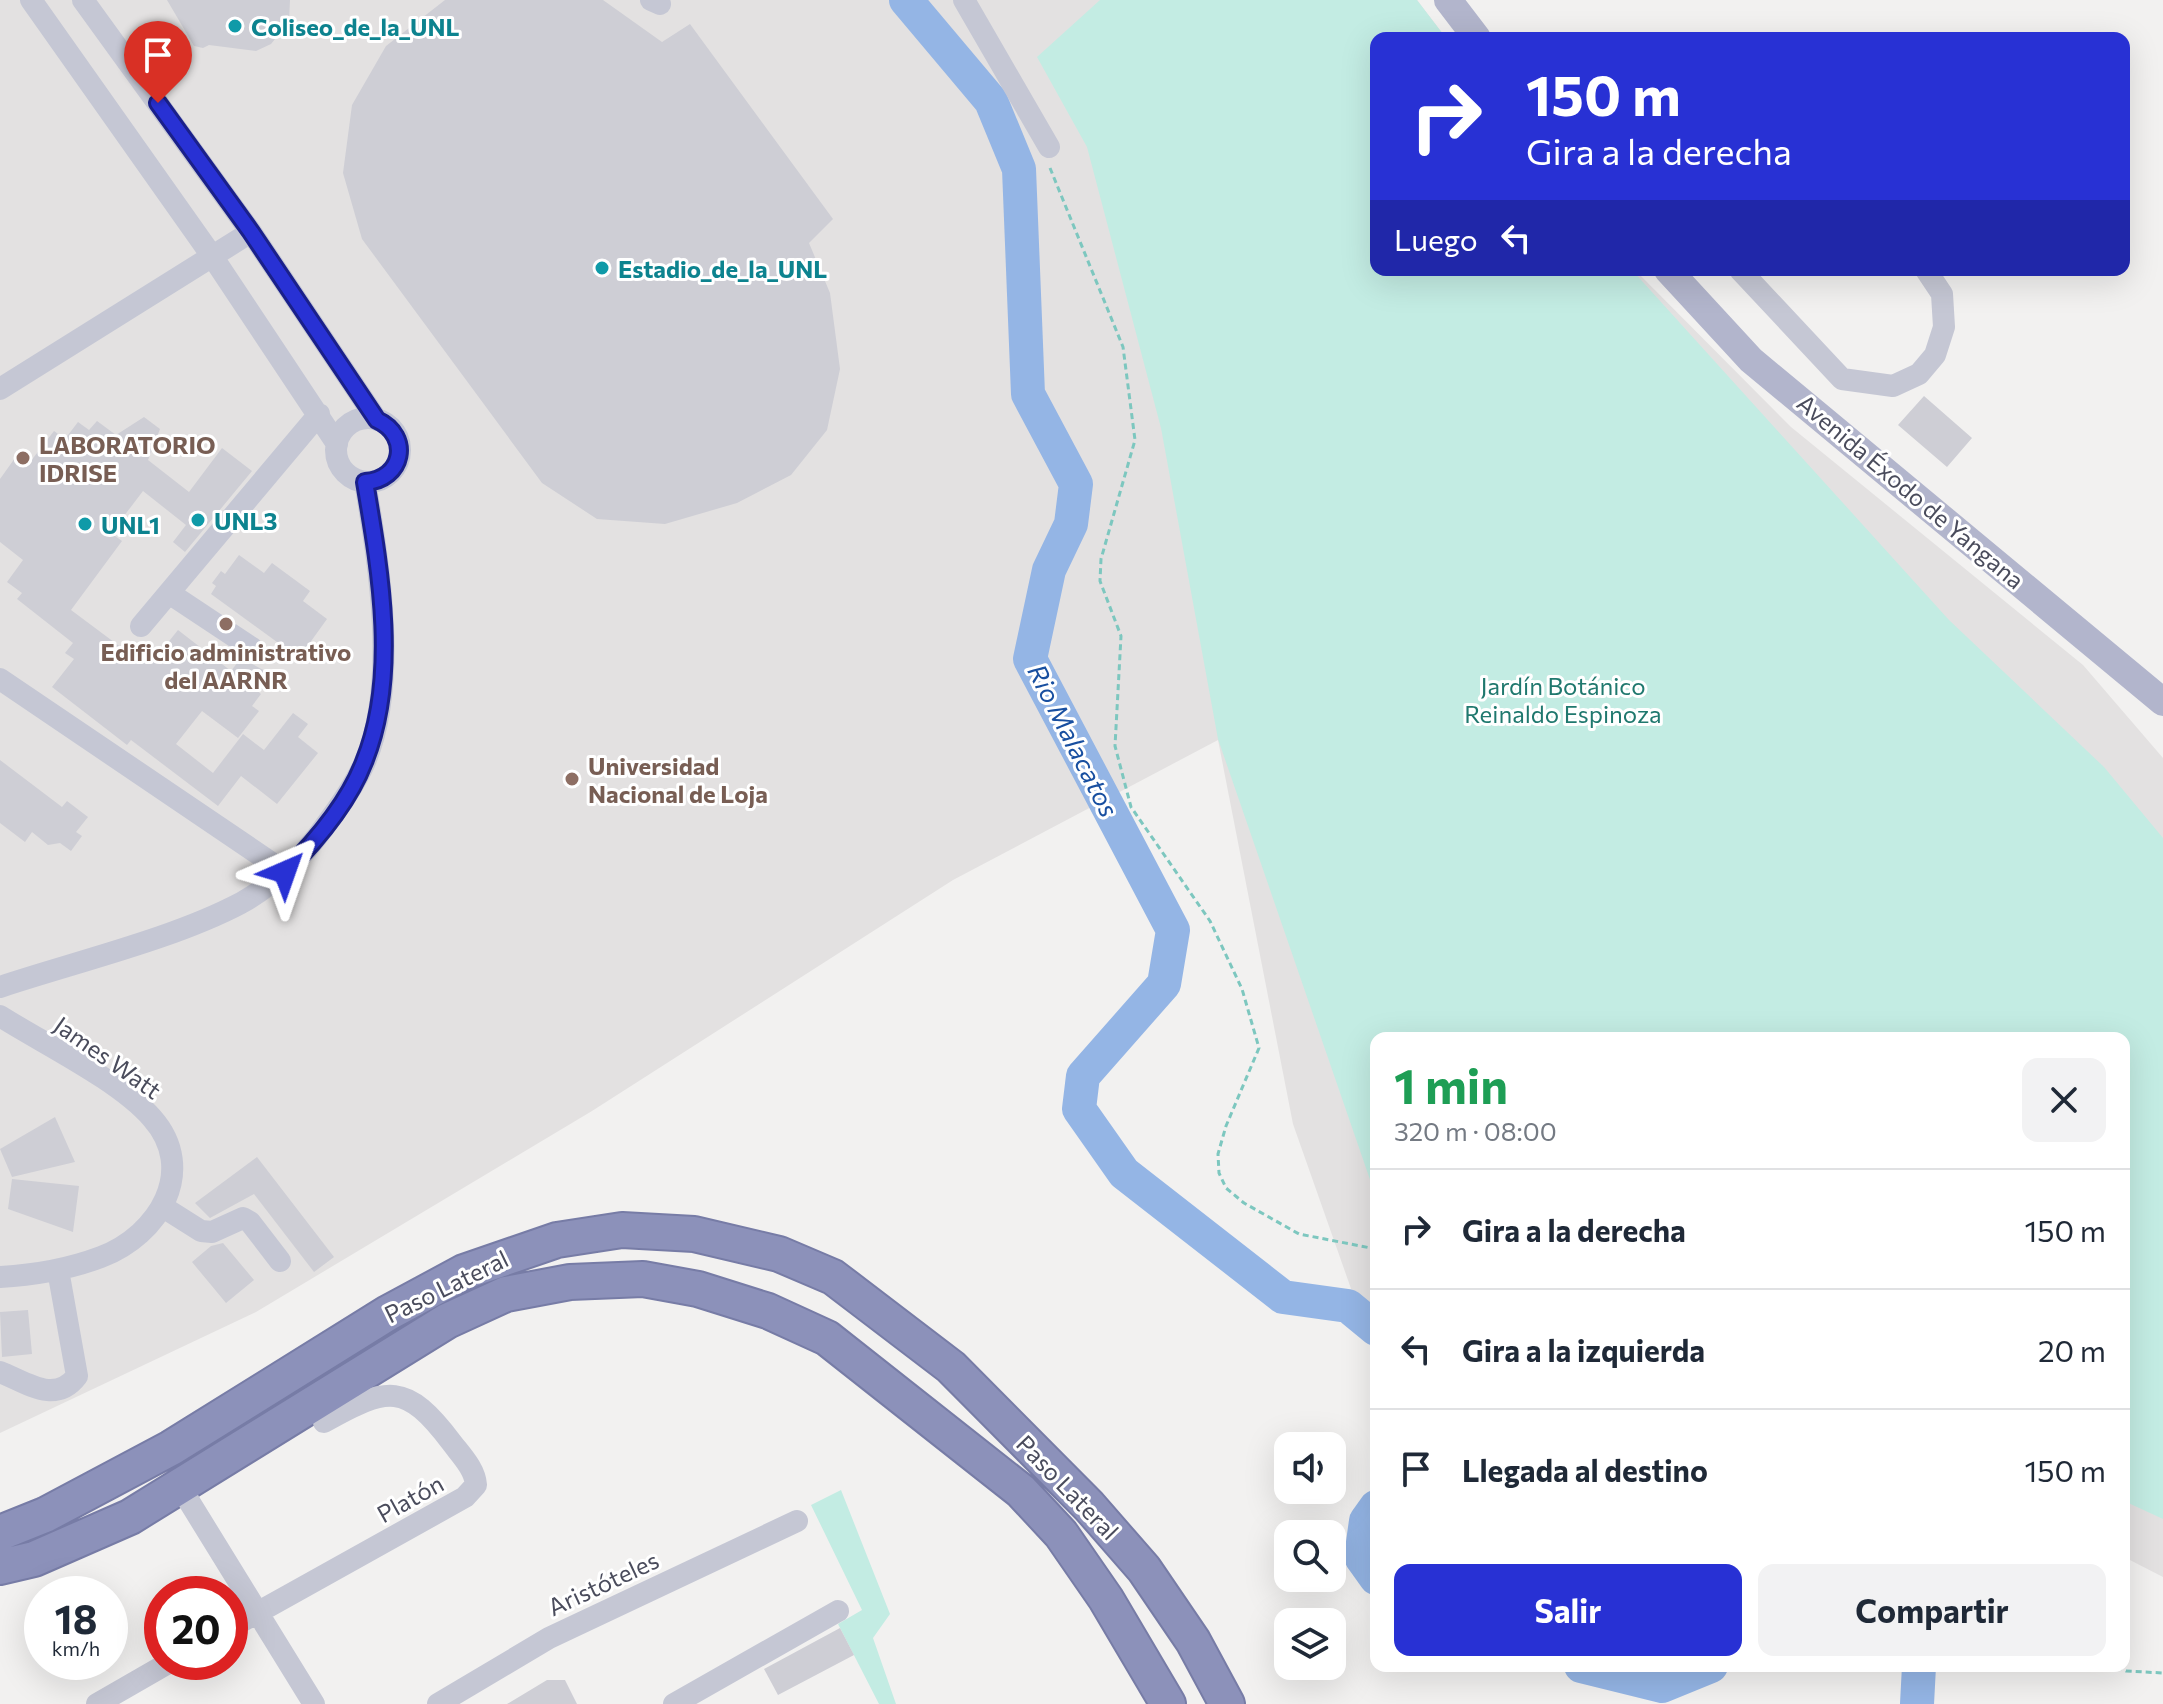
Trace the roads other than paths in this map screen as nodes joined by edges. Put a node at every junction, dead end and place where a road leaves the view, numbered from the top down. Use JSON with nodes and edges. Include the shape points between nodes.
{"nodes":[{"id":1,"x":31,"y":0,"type":"edge"},
{"id":2,"x":83,"y":0,"type":"edge"},
{"id":3,"x":964,"y":0,"type":"edge"},
{"id":4,"x":1448,"y":0,"type":"edge"},
{"id":5,"x":1472,"y":32,"type":"edge"},
{"id":6,"x":1049,"y":155,"type":"road end"},
{"id":7,"x":251,"y":232,"type":"junction"},
{"id":8,"x":212,"y":256,"type":"junction"},
{"id":9,"x":1674,"y":276,"type":"edge"},
{"id":10,"x":1746,"y":276,"type":"edge"},
{"id":11,"x":1930,"y":276,"type":"edge"},
{"id":12,"x":0,"y":389,"type":"edge"},
{"id":13,"x":319,"y":414,"type":"junction"},
{"id":14,"x":377,"y":420,"type":"junction"},
{"id":15,"x":337,"y":444,"type":"junction"},
{"id":16,"x":365,"y":482,"type":"junction"},
{"id":17,"x":169,"y":593,"type":"junction"},
{"id":18,"x":141,"y":626,"type":"dead end"},
{"id":19,"x":252,"y":648,"type":"dead end"},
{"id":20,"x":0,"y":679,"type":"edge"},
{"id":21,"x":2163,"y":702,"type":"edge"},
{"id":22,"x":285,"y":872,"type":"junction"},
{"id":23,"x":0,"y":987,"type":"edge"},
{"id":24,"x":0,"y":1016,"type":"edge"},
{"id":25,"x":163,"y":1207,"type":"junction"},
{"id":26,"x":280,"y":1261,"type":"dead end"},
{"id":27,"x":58,"y":1270,"type":"junction"},
{"id":28,"x":0,"y":1277,"type":"edge"},
{"id":29,"x":0,"y":1372,"type":"edge"},
{"id":30,"x":324,"y":1422,"type":"dead end"},
{"id":31,"x":179,"y":1485,"type":"junction"},
{"id":32,"x":797,"y":1521,"type":"dead end"},
{"id":33,"x":0,"y":1533,"type":"edge"},
{"id":34,"x":0,"y":1567,"type":"edge"},
{"id":35,"x":838,"y":1611,"type":"dead end"},
{"id":36,"x":258,"y":1612,"type":"junction"},
{"id":37,"x":248,"y":1618,"type":"edge"},
{"id":38,"x":144,"y":1677,"type":"edge"},
{"id":39,"x":97,"y":1704,"type":"edge"},
{"id":40,"x":314,"y":1704,"type":"edge"},
{"id":41,"x":438,"y":1704,"type":"edge"},
{"id":42,"x":674,"y":1704,"type":"edge"},
{"id":43,"x":1168,"y":1704,"type":"edge"},
{"id":44,"x":1227,"y":1704,"type":"edge"}],
"edges":[{"from":1,"to":8,"type":"street"},
{"from":2,"to":7,"type":"street"},
{"from":3,"to":6,"type":"street"},
{"from":4,"to":5,"type":"main road"},
{"from":7,"to":8,"type":"street"},
{"from":7,"to":14,"type":"street"},
{"from":8,"to":12,"type":"street"},
{"from":8,"to":13,"type":"street"},
{"from":9,"to":21,"type":"main road","name":"Avenida Éxodo de Yangana","via":[[1751,360]]},
{"from":10,"to":11,"type":"street","via":[[1842,379],[1893,386],[1919,374],[1935,355],[1944,327],[1942,294]]},
{"from":13,"to":15,"type":"street"},
{"from":13,"to":17,"type":"street"},
{"from":14,"to":15,"type":"street","via":[[352,423]]},
{"from":14,"to":16,"type":"street","via":[[399,440],[398,461],[385,477]]},
{"from":15,"to":16,"type":"street","via":[[340,465]]},
{"from":16,"to":22,"type":"street","via":[[384,646],[380,696],[365,762],[344,800]]},
{"from":17,"to":18,"type":"street"},
{"from":17,"to":19,"type":"street"},
{"from":20,"to":22,"type":"street"},
{"from":22,"to":23,"type":"street","via":[[243,902],[206,919]]},
{"from":24,"to":25,"type":"street","name":"James Watt","via":[[121,1092],[152,1118],[170,1148],[175,1169]]},
{"from":25,"to":26,"type":"street","via":[[201,1231],[212,1232],[243,1218]]},
{"from":25,"to":27,"type":"street","name":"James Watt","via":[[150,1224],[114,1250]]},
{"from":27,"to":28,"type":"street","name":"James Watt"},
{"from":27,"to":29,"type":"street","via":[[77,1376],[70,1385],[47,1391]]},
{"from":30,"to":36,"type":"street","name":"Platón","via":[[370,1399],[401,1396],[417,1402],[464,1459],[476,1485],[465,1497]]},
{"from":31,"to":34,"type":"highway","name":"Paso Lateral","via":[[89,1537]]},
{"from":31,"to":36,"type":"street"},
{"from":31,"to":43,"type":"highway","name":"Paso Lateral","via":[[447,1321],[506,1294],[570,1282],[643,1279],[698,1289],[768,1311],[827,1338],[1021,1491],[1061,1534],[1106,1599]]},
{"from":32,"to":41,"type":"street","name":"Aristóteles","via":[[549,1638]]},
{"from":33,"to":44,"type":"highway","name":"Paso Lateral","via":[[171,1448],[464,1272],[557,1240],[622,1230],[694,1234],[779,1254],[833,1277],[951,1367],[1144,1569],[1193,1641]]},
{"from":35,"to":42,"type":"street"},
{"from":36,"to":37,"type":"street","name":"Platón"},
{"from":36,"to":40,"type":"street"},
{"from":38,"to":39,"type":"street"}]}
